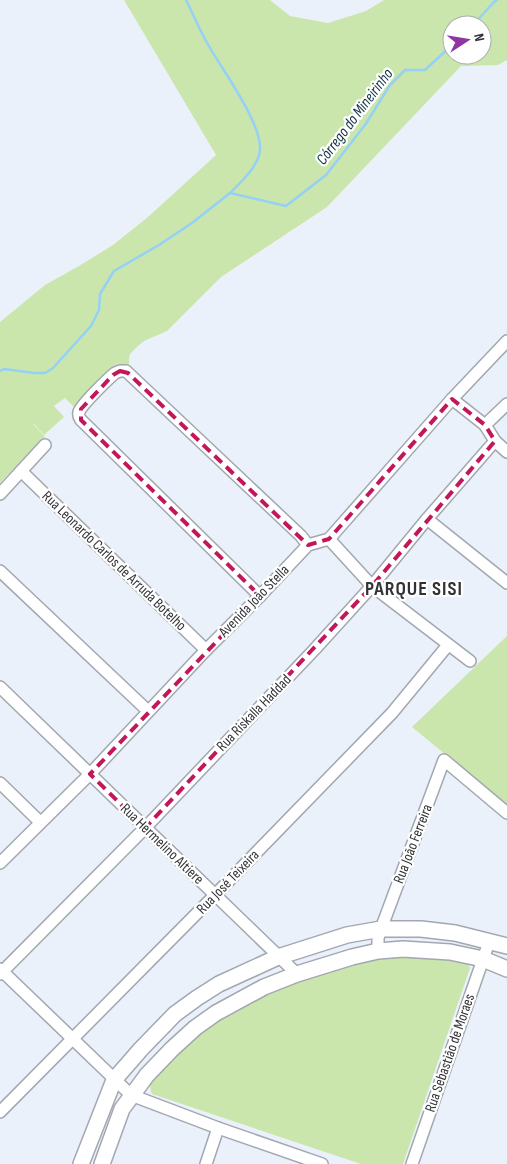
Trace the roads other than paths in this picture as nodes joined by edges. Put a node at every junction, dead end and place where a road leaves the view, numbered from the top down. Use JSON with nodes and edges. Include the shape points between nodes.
{"nodes":[{"id":1,"x":507,"y":341,"type":"edge"},
{"id":2,"x":452,"y":399,"type":"junction"},
{"id":3,"x":507,"y":404,"type":"edge"},
{"id":4,"x":485,"y":425,"type":"junction"},
{"id":5,"x":495,"y":441,"type":"junction"},
{"id":6,"x":45,"y":445,"type":"dead end"},
{"id":7,"x":507,"y":452,"type":"edge"},
{"id":8,"x":21,"y":471,"type":"junction"},
{"id":9,"x":0,"y":494,"type":"edge"},
{"id":10,"x":427,"y":519,"type":"junction"},
{"id":11,"x":329,"y":540,"type":"junction"},
{"id":12,"x":308,"y":545,"type":"junction"},
{"id":13,"x":0,"y":571,"type":"edge"},
{"id":14,"x":507,"y":583,"type":"edge"},
{"id":15,"x":372,"y":586,"type":"junction"},
{"id":16,"x":260,"y":596,"type":"junction"},
{"id":17,"x":448,"y":645,"type":"junction"},
{"id":18,"x":206,"y":650,"type":"junction"},
{"id":19,"x":470,"y":662,"type":"dead end"},
{"id":20,"x":0,"y":687,"type":"edge"},
{"id":21,"x":148,"y":711,"type":"junction"},
{"id":22,"x":90,"y":774,"type":"junction"},
{"id":23,"x":0,"y":783,"type":"edge"},
{"id":24,"x":507,"y":814,"type":"edge"},
{"id":25,"x":40,"y":822,"type":"junction"},
{"id":26,"x":145,"y":828,"type":"junction"},
{"id":27,"x":0,"y":864,"type":"edge"},
{"id":28,"x":215,"y":895,"type":"junction"},
{"id":29,"x":381,"y":929,"type":"junction"},
{"id":30,"x":489,"y":942,"type":"junction"},
{"id":31,"x":507,"y":946,"type":"edge"},
{"id":32,"x":378,"y":951,"type":"junction"},
{"id":33,"x":278,"y":956,"type":"junction"},
{"id":34,"x":483,"y":959,"type":"junction"},
{"id":35,"x":507,"y":968,"type":"edge"},
{"id":36,"x":1,"y":972,"type":"edge"},
{"id":37,"x":297,"y":974,"type":"junction"},
{"id":38,"x":72,"y":1040,"type":"junction"},
{"id":39,"x":114,"y":1080,"type":"junction"},
{"id":40,"x":131,"y":1095,"type":"junction"},
{"id":41,"x":0,"y":1112,"type":"edge"},
{"id":42,"x":218,"y":1128,"type":"junction"},
{"id":43,"x":310,"y":1162,"type":"edge"},
{"id":44,"x":81,"y":1164,"type":"edge"},
{"id":45,"x":102,"y":1164,"type":"edge"},
{"id":46,"x":206,"y":1164,"type":"edge"},
{"id":47,"x":322,"y":1164,"type":"edge"},
{"id":48,"x":412,"y":1164,"type":"edge"}],
"edges":[{"from":1,"to":2,"type":"street"},
{"from":2,"to":4,"type":"street"},
{"from":2,"to":11,"type":"street"},
{"from":3,"to":4,"type":"street"},
{"from":4,"to":5,"type":"street"},
{"from":5,"to":7,"type":"street"},
{"from":5,"to":10,"type":"street","name":"Rua Riskalla Haddad"},
{"from":6,"to":8,"type":"street"},
{"from":8,"to":9,"type":"street"},
{"from":8,"to":18,"type":"street","name":"Rua Leonardo Carlos de Arruda Botelho"},
{"from":10,"to":14,"type":"street"},
{"from":10,"to":15,"type":"street","name":"Rua Riskalla Haddad"},
{"from":11,"to":12,"type":"street"},
{"from":11,"to":15,"type":"street"},
{"from":12,"to":16,"type":"street","name":"Avenida João Stella"},
{"from":12,"to":16,"type":"street","via":[[126,372],[113,375],[86,402],[80,411],[81,420]]},
{"from":13,"to":21,"type":"street"},
{"from":15,"to":17,"type":"street"},
{"from":15,"to":26,"type":"street","name":"Rua Riskalla Haddad"},
{"from":16,"to":18,"type":"street","name":"Avenida João Stella"},
{"from":17,"to":19,"type":"street"},
{"from":17,"to":28,"type":"street","name":"Rua José Teixeira","via":[[392,712]]},
{"from":18,"to":21,"type":"street","name":"Avenida João Stella"},
{"from":20,"to":22,"type":"street","name":"Rua Hermelino Altiere"},
{"from":21,"to":22,"type":"street","name":"Avenida João Stella"},
{"from":22,"to":25,"type":"street","name":"Avenida João Stella"},
{"from":22,"to":26,"type":"street","name":"Rua Hermelino Altiere"},
{"from":23,"to":25,"type":"street"},
{"from":24,"to":29,"type":"street","name":"Rua João Ferreira","via":[[444,760]]},
{"from":25,"to":27,"type":"street","name":"Avenida João Stella"},
{"from":26,"to":28,"type":"street","name":"Rua Hermelino Altiere"},
{"from":26,"to":36,"type":"street","name":"Rua Riskalla Haddad"},
{"from":28,"to":33,"type":"street","name":"Rua Hermelino Altiere"},
{"from":28,"to":38,"type":"street","name":"Rua José Teixeira"},
{"from":29,"to":30,"type":"main road","via":[[456,933]]},
{"from":29,"to":32,"type":"street","name":"Rua João Ferreira"},
{"from":29,"to":33,"type":"main road","via":[[347,935]]},
{"from":30,"to":31,"type":"main road"},
{"from":30,"to":34,"type":"street","name":"Rua Sebastião de Moraes"},
{"from":32,"to":34,"type":"main road","via":[[421,949]]},
{"from":32,"to":37,"type":"main road"},
{"from":33,"to":37,"type":"street","name":"Rua Hermelino Altiere"},
{"from":33,"to":39,"type":"main road","via":[[219,984],[175,1014]]},
{"from":34,"to":35,"type":"main road"},
{"from":34,"to":48,"type":"street","name":"Rua Sebastião de Moraes"},
{"from":36,"to":38,"type":"street"},
{"from":37,"to":40,"type":"main road","via":[[241,999],[195,1028]]},
{"from":38,"to":39,"type":"street"},
{"from":38,"to":41,"type":"street","name":"Rua José Teixeira"},
{"from":39,"to":40,"type":"street"},
{"from":39,"to":44,"type":"main road"},
{"from":40,"to":42,"type":"street"},
{"from":40,"to":45,"type":"main road","via":[[122,1109]]},
{"from":42,"to":43,"type":"street"},
{"from":42,"to":46,"type":"street"},
{"from":43,"to":47,"type":"street"}]}
